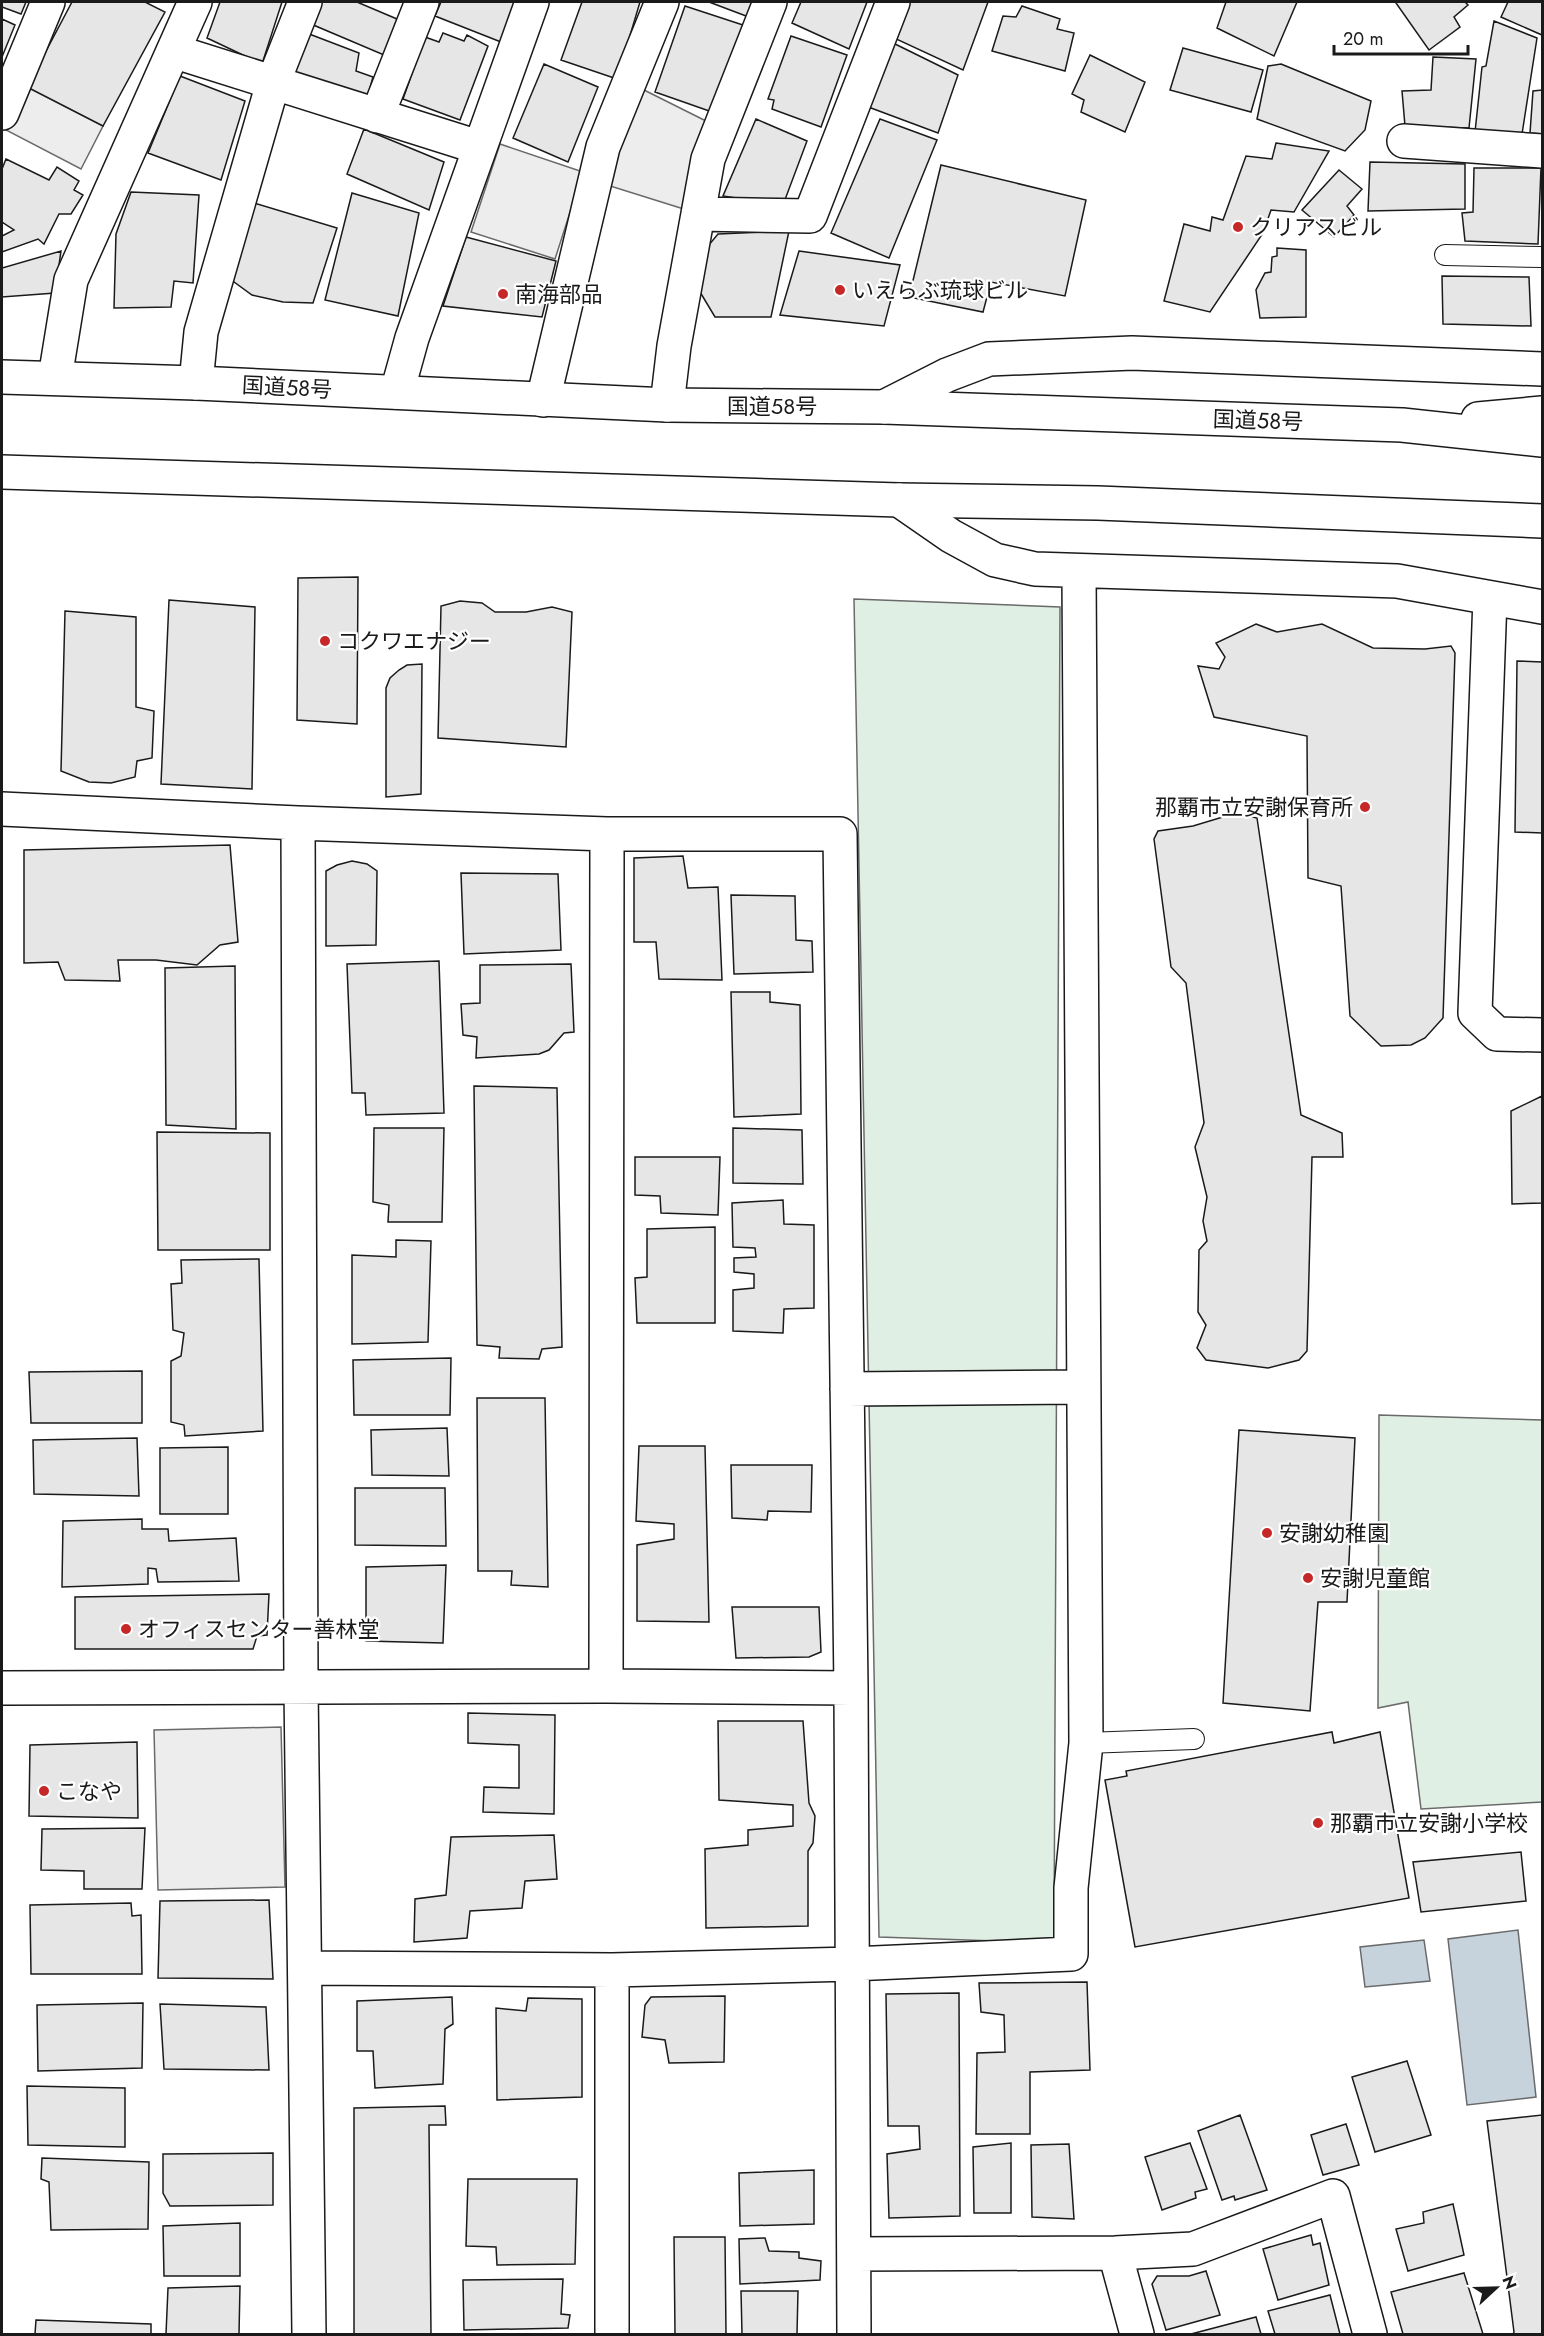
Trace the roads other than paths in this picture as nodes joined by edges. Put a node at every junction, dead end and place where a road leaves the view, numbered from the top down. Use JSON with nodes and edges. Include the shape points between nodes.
{"nodes":[{"id":1,"x":48,"y":2,"type":"edge"},
{"id":2,"x":195,"y":2,"type":"edge"},
{"id":3,"x":304,"y":2,"type":"edge"},
{"id":4,"x":422,"y":2,"type":"edge"},
{"id":5,"x":532,"y":2,"type":"edge"},
{"id":6,"x":662,"y":2,"type":"edge"},
{"id":7,"x":770,"y":2,"type":"edge"},
{"id":8,"x":893,"y":2,"type":"edge"},
{"id":9,"x":173,"y":51,"type":"junction"},
{"id":10,"x":273,"y":83,"type":"junction"},
{"id":11,"x":2,"y":114,"type":"edge"},
{"id":12,"x":377,"y":116,"type":"junction"},
{"id":13,"x":1404,"y":141,"type":"dead end"},
{"id":14,"x":478,"y":147,"type":"junction"},
{"id":15,"x":1542,"y":151,"type":"edge"},
{"id":16,"x":699,"y":214,"type":"junction"},
{"id":17,"x":1445,"y":255,"type":"dead end"},
{"id":18,"x":1542,"y":257,"type":"edge"},
{"id":19,"x":1542,"y":369,"type":"edge"},
{"id":20,"x":2,"y":377,"type":"edge"},
{"id":21,"x":55,"y":378,"type":"junction"},
{"id":22,"x":196,"y":383,"type":"junction"},
{"id":23,"x":397,"y":392,"type":"junction"},
{"id":24,"x":543,"y":400,"type":"junction"},
{"id":25,"x":667,"y":405,"type":"junction"},
{"id":26,"x":884,"y":407,"type":"junction"},
{"id":27,"x":1542,"y":413,"type":"edge"},
{"id":28,"x":1402,"y":425,"type":"junction"},
{"id":29,"x":1542,"y":440,"type":"edge"},
{"id":30,"x":2,"y":472,"type":"edge"},
{"id":31,"x":899,"y":500,"type":"junction"},
{"id":32,"x":1445,"y":517,"type":"junction"},
{"id":33,"x":1542,"y":521,"type":"edge"},
{"id":34,"x":1542,"y":530,"type":"edge"},
{"id":35,"x":1079,"y":572,"type":"junction"},
{"id":36,"x":1490,"y":597,"type":"junction"},
{"id":37,"x":1542,"y":607,"type":"edge"},
{"id":38,"x":2,"y":809,"type":"edge"},
{"id":39,"x":298,"y":823,"type":"junction"},
{"id":40,"x":607,"y":834,"type":"junction"},
{"id":41,"x":1542,"y":1035,"type":"edge"},
{"id":42,"x":1082,"y":1387,"type":"junction"},
{"id":43,"x":847,"y":1389,"type":"junction"},
{"id":44,"x":606,"y":1686,"type":"junction"},
{"id":45,"x":301,"y":1687,"type":"junction"},
{"id":46,"x":2,"y":1688,"type":"edge"},
{"id":47,"x":850,"y":1688,"type":"junction"},
{"id":48,"x":1194,"y":1738,"type":"dead end"},
{"id":49,"x":1086,"y":1743,"type":"junction"},
{"id":50,"x":852,"y":1964,"type":"junction"},
{"id":51,"x":306,"y":1968,"type":"junction"},
{"id":52,"x":612,"y":1970,"type":"junction"},
{"id":53,"x":1115,"y":2253,"type":"junction"},
{"id":54,"x":854,"y":2254,"type":"junction"},
{"id":55,"x":309,"y":2334,"type":"edge"},
{"id":56,"x":612,"y":2334,"type":"edge"},
{"id":57,"x":855,"y":2334,"type":"edge"},
{"id":58,"x":1137,"y":2334,"type":"edge"},
{"id":59,"x":1370,"y":2334,"type":"edge"}],
"edges":[{"from":1,"to":11,"type":"main road"},
{"from":2,"to":9,"type":"main road"},
{"from":3,"to":10,"type":"main road"},
{"from":4,"to":12,"type":"main road"},
{"from":5,"to":14,"type":"main road"},
{"from":6,"to":24,"type":"main road","via":[[603,147]]},
{"from":7,"to":16,"type":"main road","via":[[708,159]]},
{"from":8,"to":16,"type":"main road","via":[[810,216]]},
{"from":9,"to":10,"type":"main road"},
{"from":9,"to":21,"type":"main road","via":[[71,280]]},
{"from":10,"to":12,"type":"main road"},
{"from":10,"to":22,"type":"main road","via":[[201,332]]},
{"from":12,"to":14,"type":"main road"},
{"from":13,"to":15,"type":"main road"},
{"from":14,"to":23,"type":"main road"},
{"from":16,"to":25,"type":"main road"},
{"from":17,"to":18,"type":"lane"},
{"from":19,"to":26,"type":"main road","via":[[1132,353],[989,359]]},
{"from":20,"to":21,"type":"main road","name":"国道58号"},
{"from":21,"to":22,"type":"main road","name":"国道58号"},
{"from":22,"to":23,"type":"main road","name":"国道58号"},
{"from":23,"to":24,"type":"main road","name":"国道58号"},
{"from":24,"to":25,"type":"main road","name":"国道58号"},
{"from":25,"to":26,"type":"main road","name":"国道58号"},
{"from":26,"to":28,"type":"main road","name":"国道58号"},
{"from":27,"to":28,"type":"main road"},
{"from":28,"to":29,"type":"main road","name":"国道58号"},
{"from":30,"to":31,"type":"main road"},
{"from":31,"to":32,"type":"main road","via":[[1098,502]]},
{"from":31,"to":35,"type":"main road","via":[[995,560],[1035,569]]},
{"from":32,"to":33,"type":"main road"},
{"from":32,"to":34,"type":"main road"},
{"from":35,"to":36,"type":"main road","via":[[1397,581]]},
{"from":35,"to":42,"type":"main road"},
{"from":36,"to":37,"type":"main road"},
{"from":36,"to":41,"type":"main road","via":[[1475,1013],[1497,1034]]},
{"from":38,"to":39,"type":"main road"},
{"from":39,"to":40,"type":"main road"},
{"from":39,"to":45,"type":"main road"},
{"from":40,"to":43,"type":"main road","via":[[840,834]]},
{"from":40,"to":44,"type":"main road"},
{"from":42,"to":43,"type":"main road"},
{"from":42,"to":49,"type":"main road"},
{"from":43,"to":47,"type":"main road"},
{"from":44,"to":45,"type":"main road"},
{"from":44,"to":47,"type":"main road"},
{"from":45,"to":46,"type":"main road"},
{"from":45,"to":51,"type":"main road"},
{"from":47,"to":50,"type":"main road"},
{"from":48,"to":49,"type":"lane"},
{"from":49,"to":50,"type":"main road","via":[[1071,1888],[1071,1954]]},
{"from":50,"to":52,"type":"main road"},
{"from":50,"to":54,"type":"main road"},
{"from":51,"to":52,"type":"main road"},
{"from":51,"to":55,"type":"main road"},
{"from":52,"to":56,"type":"main road"},
{"from":53,"to":54,"type":"main road"},
{"from":53,"to":58,"type":"main road"},
{"from":53,"to":59,"type":"main road","via":[[1193,2249],[1333,2196]]},
{"from":54,"to":57,"type":"main road"}]}
